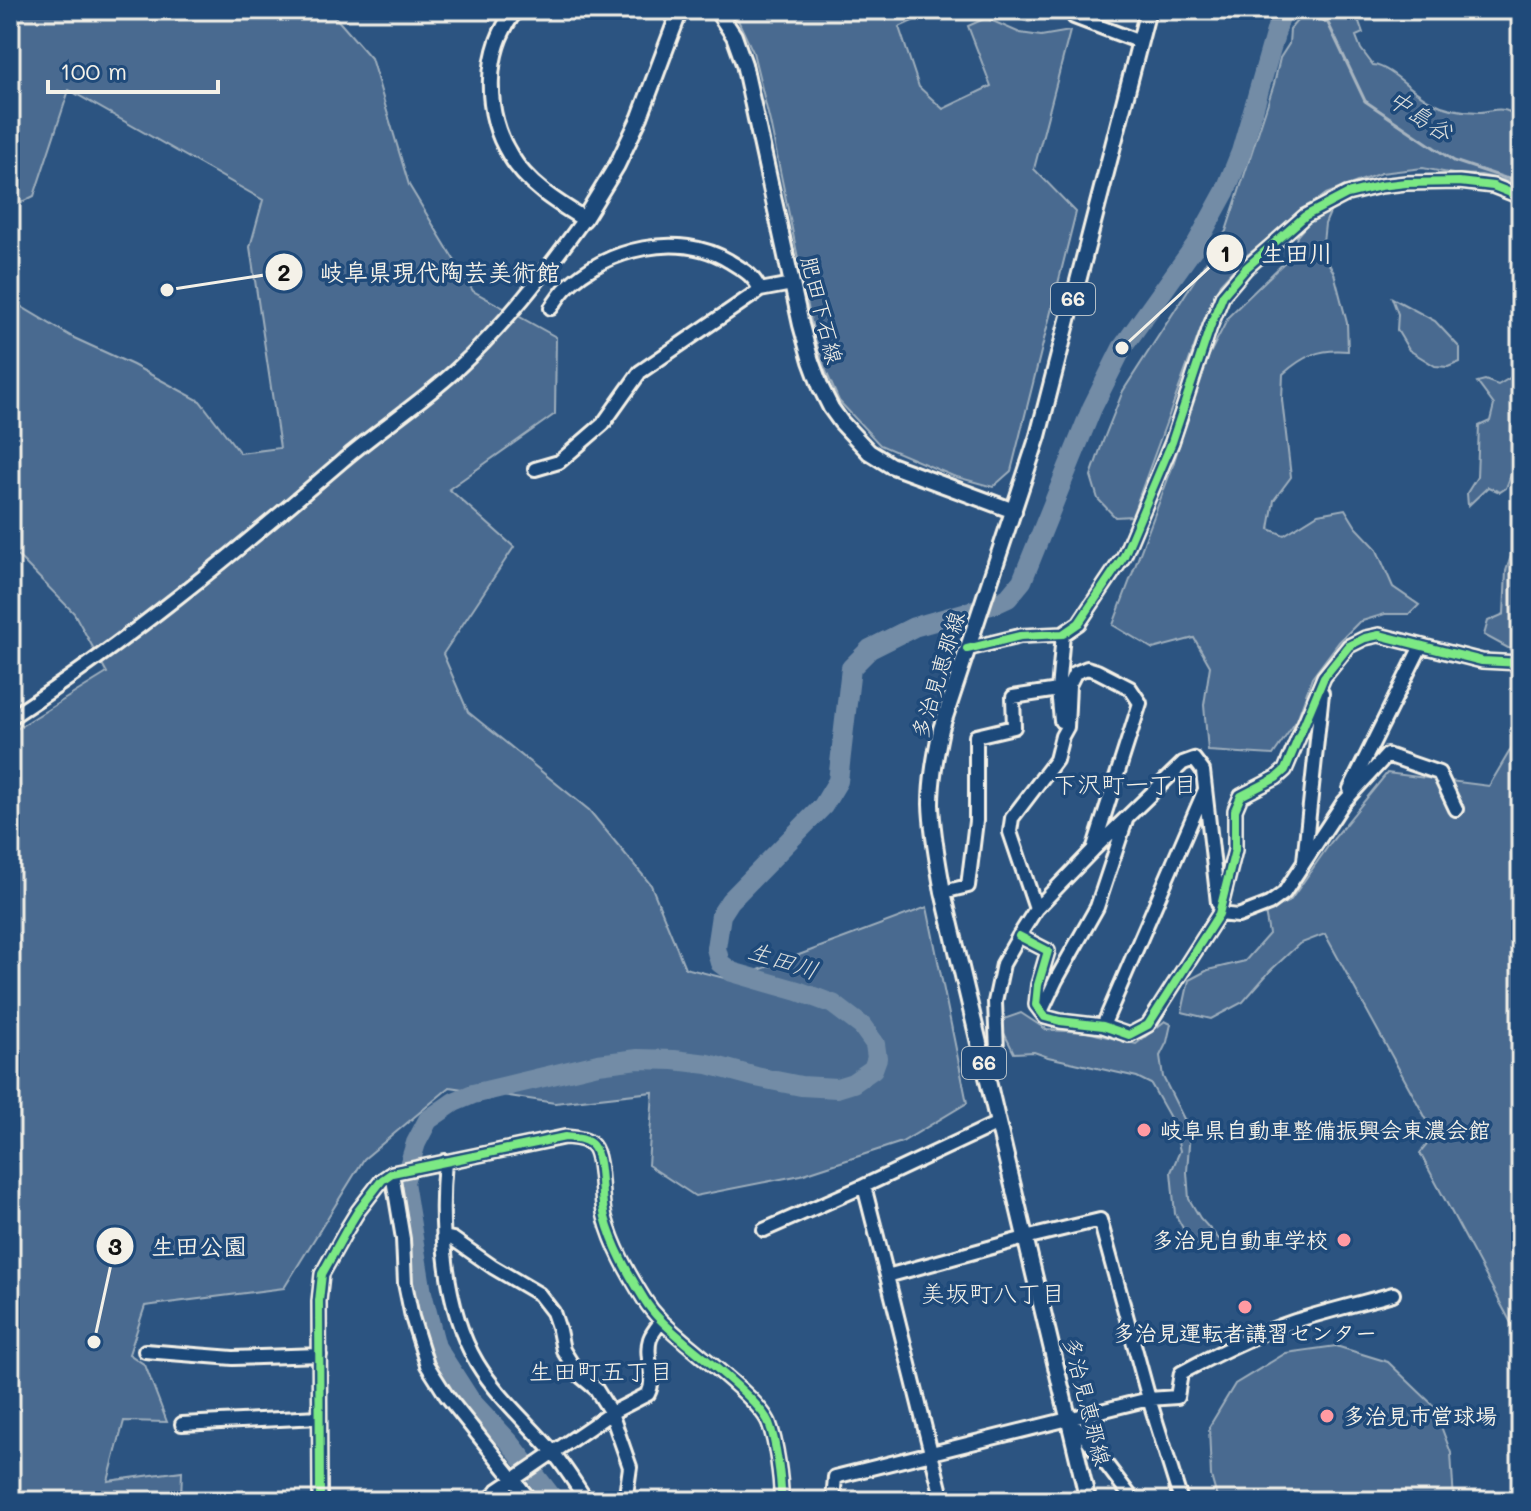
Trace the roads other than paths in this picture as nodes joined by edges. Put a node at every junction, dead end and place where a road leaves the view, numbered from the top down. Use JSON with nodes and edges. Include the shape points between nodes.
{"nodes":[{"id":1,"x":516,"y":10,"type":"edge"},
{"id":2,"x":680,"y":10,"type":"edge"},
{"id":3,"x":1148,"y":10,"type":"edge"},
{"id":4,"x":720,"y":15,"type":"dead end"},
{"id":5,"x":1074,"y":17,"type":"dead end"},
{"id":6,"x":1140,"y":42,"type":"junction"},
{"id":7,"x":1521,"y":197,"type":"edge"},
{"id":8,"x":584,"y":219,"type":"junction"},
{"id":9,"x":792,"y":284,"type":"junction"},
{"id":10,"x":760,"y":290,"type":"junction"},
{"id":11,"x":551,"y":308,"type":"dead end"},
{"id":12,"x":535,"y":469,"type":"dead end"},
{"id":13,"x":1014,"y":511,"type":"junction"},
{"id":14,"x":1063,"y":634,"type":"junction"},
{"id":15,"x":1421,"y":646,"type":"junction"},
{"id":16,"x":967,"y":649,"type":"junction"},
{"id":17,"x":1521,"y":663,"type":"edge"},
{"id":18,"x":1324,"y":677,"type":"junction"},
{"id":19,"x":1058,"y":690,"type":"junction"},
{"id":20,"x":10,"y":718,"type":"edge"},
{"id":21,"x":1062,"y":736,"type":"junction"},
{"id":22,"x":1205,"y":789,"type":"junction"},
{"id":23,"x":1343,"y":803,"type":"junction"},
{"id":24,"x":1456,"y":809,"type":"dead end"},
{"id":25,"x":1127,"y":817,"type":"junction"},
{"id":26,"x":1093,"y":850,"type":"junction"},
{"id":27,"x":1304,"y":864,"type":"junction"},
{"id":28,"x":943,"y":892,"type":"junction"},
{"id":29,"x":1036,"y":909,"type":"junction"},
{"id":30,"x":1219,"y":914,"type":"junction"},
{"id":31,"x":1019,"y":936,"type":"junction"},
{"id":32,"x":1041,"y":1012,"type":"junction"},
{"id":33,"x":1103,"y":1026,"type":"junction"},
{"id":34,"x":987,"y":1073,"type":"junction"},
{"id":35,"x":998,"y":1123,"type":"junction"},
{"id":36,"x":445,"y":1161,"type":"junction"},
{"id":37,"x":392,"y":1173,"type":"junction"},
{"id":38,"x":864,"y":1186,"type":"junction"},
{"id":39,"x":764,"y":1230,"type":"dead end"},
{"id":40,"x":444,"y":1237,"type":"junction"},
{"id":41,"x":1025,"y":1238,"type":"junction"},
{"id":42,"x":887,"y":1276,"type":"junction"},
{"id":43,"x":1393,"y":1294,"type":"dead end"},
{"id":44,"x":661,"y":1322,"type":"junction"},
{"id":45,"x":145,"y":1351,"type":"dead end"},
{"id":46,"x":320,"y":1355,"type":"junction"},
{"id":47,"x":1149,"y":1399,"type":"junction"},
{"id":48,"x":611,"y":1413,"type":"junction"},
{"id":49,"x":319,"y":1417,"type":"junction"},
{"id":50,"x":1069,"y":1418,"type":"junction"},
{"id":51,"x":182,"y":1424,"type":"dead end"},
{"id":52,"x":553,"y":1453,"type":"junction"},
{"id":53,"x":931,"y":1454,"type":"junction"},
{"id":54,"x":513,"y":1480,"type":"junction"},
{"id":55,"x":320,"y":1501,"type":"edge"},
{"id":56,"x":489,"y":1501,"type":"edge"},
{"id":57,"x":531,"y":1501,"type":"edge"},
{"id":58,"x":587,"y":1501,"type":"edge"},
{"id":59,"x":628,"y":1501,"type":"edge"},
{"id":60,"x":781,"y":1501,"type":"edge"},
{"id":61,"x":833,"y":1501,"type":"edge"},
{"id":62,"x":943,"y":1501,"type":"edge"},
{"id":63,"x":1088,"y":1501,"type":"edge"},
{"id":64,"x":1134,"y":1501,"type":"edge"},
{"id":65,"x":1181,"y":1501,"type":"edge"}],
"edges":[{"from":1,"to":8,"type":"main road","via":[[494,56],[493,111],[500,134],[528,178]]},
{"from":2,"to":8,"type":"main road","via":[[640,117]]},
{"from":3,"to":6,"type":"main road","name":"多治見恵那線","number":"66"},
{"from":4,"to":9,"type":"main road","name":"肥田下石線","via":[[744,64]]},
{"from":5,"to":6,"type":"street"},
{"from":6,"to":13,"type":"main road","name":"多治見恵那線","number":"66"},
{"from":7,"to":14,"type":"street","via":[[1493,186],[1459,182],[1380,186],[1347,194],[1305,216],[1246,268],[1223,295],[1172,442],[1124,556],[1079,623]]},
{"from":8,"to":20,"type":"street","via":[[496,330],[453,373],[144,623]]},
{"from":9,"to":10,"type":"street"},
{"from":9,"to":13,"type":"main road","name":"肥田下石線","via":[[821,388],[853,436],[890,465]]},
{"from":10,"to":11,"type":"street","via":[[748,272],[719,255],[664,246],[639,248],[591,268]]},
{"from":10,"to":12,"type":"street","via":[[640,372],[603,424],[559,462]]},
{"from":13,"to":16,"type":"main road","name":"多治見恵那線","number":"66"},
{"from":14,"to":16,"type":"street","via":[[1020,636]]},
{"from":14,"to":19,"type":"street"},
{"from":15,"to":17,"type":"street","via":[[1482,661]]},
{"from":15,"to":18,"type":"street","via":[[1379,635],[1365,638],[1349,646]]},
{"from":15,"to":23,"type":"street"},
{"from":16,"to":28,"type":"main road","name":"多治見恵那線","number":"66","via":[[934,767],[931,803]]},
{"from":18,"to":27,"type":"street"},
{"from":18,"to":30,"type":"street","via":[[1285,770],[1241,796]]},
{"from":19,"to":21,"type":"street"},
{"from":19,"to":28,"type":"street","via":[[1013,697],[1014,727],[976,736],[976,821],[968,886]]},
{"from":21,"to":26,"type":"street","via":[[1075,673],[1097,671],[1130,688],[1140,703]]},
{"from":21,"to":29,"type":"street","via":[[1056,760],[1012,818],[1010,832]]},
{"from":22,"to":25,"type":"street","via":[[1203,771],[1194,759],[1183,763]]},
{"from":22,"to":30,"type":"street"},
{"from":22,"to":33,"type":"street"},
{"from":23,"to":24,"type":"street","via":[[1387,755],[1439,773]]},
{"from":23,"to":27,"type":"street"},
{"from":25,"to":26,"type":"street"},
{"from":25,"to":32,"type":"street","via":[[1097,907]]},
{"from":26,"to":29,"type":"street"},
{"from":27,"to":30,"type":"street","via":[[1284,893],[1269,904],[1238,916]]},
{"from":28,"to":34,"type":"main road","name":"多治見恵那線","number":"66"},
{"from":29,"to":31,"type":"street"},
{"from":30,"to":33,"type":"street","via":[[1148,1025],[1129,1035]]},
{"from":31,"to":32,"type":"street","via":[[1048,951],[1037,995]]},
{"from":31,"to":34,"type":"street","via":[[1003,964],[995,1002],[997,1052]]},
{"from":32,"to":33,"type":"street","via":[[1060,1021]]},
{"from":34,"to":35,"type":"main road","name":"多治見恵那線","number":"66"},
{"from":35,"to":38,"type":"street"},
{"from":35,"to":41,"type":"main road","name":"多治見恵那線","number":"66"},
{"from":36,"to":37,"type":"street"},
{"from":36,"to":40,"type":"street"},
{"from":36,"to":44,"type":"street","via":[[565,1137],[593,1145],[605,1220],[620,1259]]},
{"from":37,"to":46,"type":"street","via":[[358,1211],[322,1274]]},
{"from":37,"to":54,"type":"street","via":[[405,1283],[427,1365]]},
{"from":38,"to":39,"type":"street"},
{"from":38,"to":42,"type":"street"},
{"from":40,"to":48,"type":"street","via":[[539,1294],[553,1312],[563,1350]]},
{"from":40,"to":52,"type":"street","via":[[452,1302],[466,1343],[493,1387]]},
{"from":41,"to":42,"type":"street"},
{"from":41,"to":47,"type":"street","via":[[1100,1220]]},
{"from":41,"to":50,"type":"main road","name":"多治見恵那線","number":"66"},
{"from":42,"to":53,"type":"street"},
{"from":43,"to":47,"type":"street","via":[[1261,1334],[1181,1373],[1177,1397]]},
{"from":44,"to":48,"type":"street","via":[[650,1337],[652,1388]]},
{"from":44,"to":60,"type":"street","via":[[769,1421]]},
{"from":45,"to":46,"type":"street","via":[[233,1358]]},
{"from":46,"to":49,"type":"street"},
{"from":47,"to":50,"type":"street"},
{"from":47,"to":65,"type":"street"},
{"from":48,"to":52,"type":"street"},
{"from":48,"to":59,"type":"street","via":[[630,1467]]},
{"from":49,"to":51,"type":"street"},
{"from":49,"to":55,"type":"street"},
{"from":50,"to":53,"type":"street"},
{"from":50,"to":63,"type":"main road","name":"多治見恵那線","number":"66"},
{"from":50,"to":64,"type":"street"},
{"from":52,"to":54,"type":"street"},
{"from":52,"to":58,"type":"street"},
{"from":53,"to":61,"type":"street","via":[[835,1477]]},
{"from":53,"to":62,"type":"street"},
{"from":54,"to":56,"type":"street"},
{"from":54,"to":57,"type":"street"}]}
